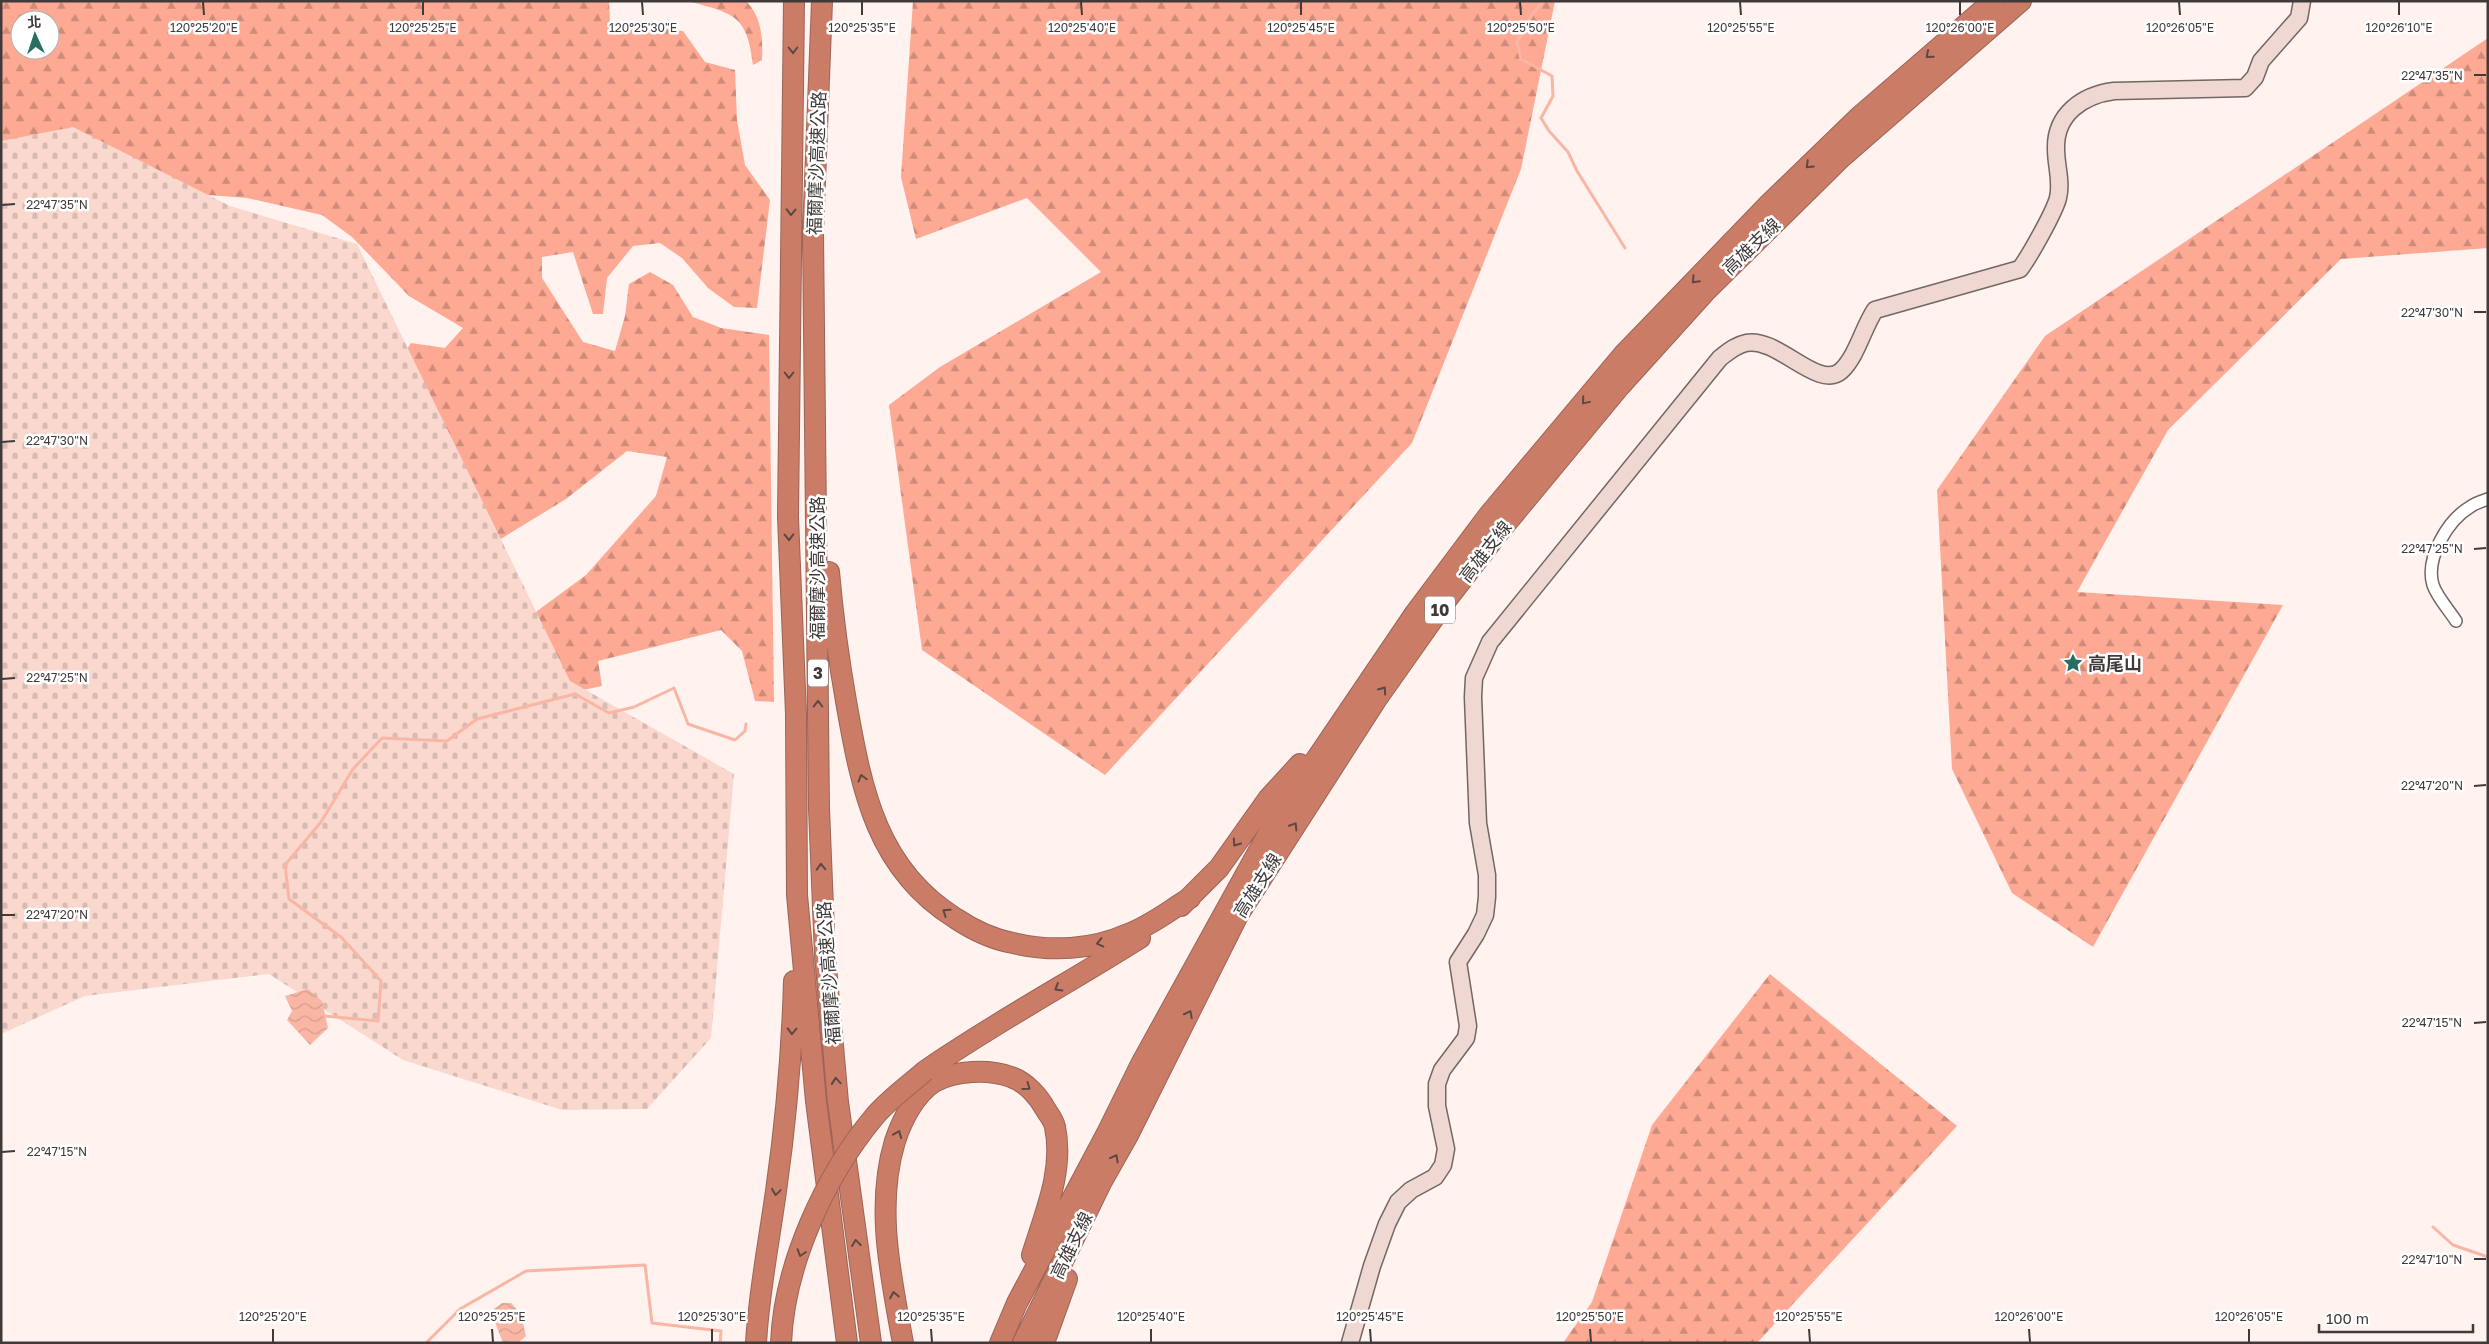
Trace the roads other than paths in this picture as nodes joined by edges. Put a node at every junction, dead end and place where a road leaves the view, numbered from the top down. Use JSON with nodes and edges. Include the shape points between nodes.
{"nodes":[{"id":1,"x":794,"y":1,"type":"edge"},
{"id":2,"x":822,"y":1,"type":"edge"},
{"id":3,"x":1993,"y":1,"type":"edge"},
{"id":4,"x":2021,"y":1,"type":"edge"},
{"id":5,"x":2302,"y":1,"type":"edge"},
{"id":6,"x":2488,"y":499,"type":"edge"},
{"id":7,"x":817,"y":516,"type":"junction"},
{"id":8,"x":2456,"y":621,"type":"dead end"},
{"id":9,"x":1346,"y":712,"type":"junction"},
{"id":10,"x":796,"y":894,"type":"junction"},
{"id":11,"x":1190,"y":898,"type":"junction"},
{"id":12,"x":1102,"y":1182,"type":"junction"},
{"id":13,"x":861,"y":1280,"type":"junction"},
{"id":14,"x":1016,"y":1303,"type":"junction"},
{"id":15,"x":756,"y":1343,"type":"edge"},
{"id":16,"x":782,"y":1343,"type":"edge"},
{"id":17,"x":847,"y":1343,"type":"edge"},
{"id":18,"x":871,"y":1343,"type":"edge"},
{"id":19,"x":884,"y":1343,"type":"edge"},
{"id":20,"x":903,"y":1343,"type":"edge"},
{"id":21,"x":1000,"y":1343,"type":"edge"},
{"id":22,"x":1023,"y":1343,"type":"edge"},
{"id":23,"x":1044,"y":1343,"type":"edge"},
{"id":24,"x":1350,"y":1343,"type":"edge"}],
"edges":[{"from":1,"to":10,"type":"highway","name":"福爾摩沙高速公路","number":"3","one_way":true,"via":[[788,517],[796,714]]},
{"from":2,"to":7,"type":"highway","name":"福爾摩沙高速公路","number":"3","via":[[813,234]]},
{"from":3,"to":9,"type":"highway","name":"高雄支線","number":"10","one_way":true,"via":[[1860,116],[1769,204],[1623,355],[1488,516]]},
{"from":12,"to":4,"type":"highway","name":"高雄支線","number":"10","one_way":true,"via":[[1238,915],[1376,700],[1499,532],[1625,379],[1746,250],[1841,158]]},
{"from":5,"to":24,"type":"street","via":[[2299,18],[2260,61],[2255,77],[2245,88],[2098,93],[2068,111],[2059,124],[2056,149],[2058,200],[2020,270],[1875,310],[1840,372],[1816,373],[1777,348],[1761,343],[1733,348],[1720,358],[1490,642],[1474,678],[1473,697],[1478,823],[1487,875],[1486,906],[1476,934],[1458,962],[1468,1026],[1466,1038],[1442,1070],[1437,1084],[1437,1106],[1446,1149],[1443,1165],[1436,1177],[1398,1202],[1372,1266]]},
{"from":6,"to":8,"type":"street","via":[[2470,506],[2452,522],[2437,548],[2432,568],[2433,585]]},
{"from":11,"to":7,"type":"highway","one_way":true,"via":[[1129,934],[1066,949],[1036,948],[999,940],[974,930],[911,884],[877,827],[856,758],[834,631],[825,543]]},
{"from":13,"to":7,"type":"highway","name":"福爾摩沙高速公路","number":"3","one_way":true,"via":[[838,1102],[825,956],[819,809]]},
{"from":9,"to":11,"type":"highway","one_way":true,"via":[[1268,799],[1219,868]]},
{"from":9,"to":14,"type":"highway","name":"高雄支線","number":"10","via":[[1279,814],[1140,1064],[1102,1144]]},
{"from":10,"to":15,"type":"highway","one_way":true,"via":[[792,1060]]},
{"from":10,"to":17,"type":"highway","name":"福爾摩沙高速公路","number":"3","via":[[816,1101]]},
{"from":11,"to":16,"type":"highway","one_way":true,"bridge":true,"via":[[1150,932],[973,1038],[925,1071],[876,1116],[844,1156],[818,1205],[800,1252]]},
{"from":12,"to":22,"type":"highway","name":"高雄支線","number":"10"},
{"from":12,"to":23,"type":"highway","via":[[1102,1200],[1074,1261]]},
{"from":13,"to":18,"type":"highway","name":"福爾摩沙高速公路","number":"3"},
{"from":13,"to":19,"type":"highway"},
{"from":20,"to":14,"type":"highway","one_way":true,"via":[[888,1263],[886,1217],[889,1172],[895,1141],[906,1114],[934,1082],[955,1074],[986,1072],[1013,1077],[1038,1096],[1055,1125],[1058,1171]]},
{"from":14,"to":21,"type":"highway","name":"高雄支線","number":"10"}]}
